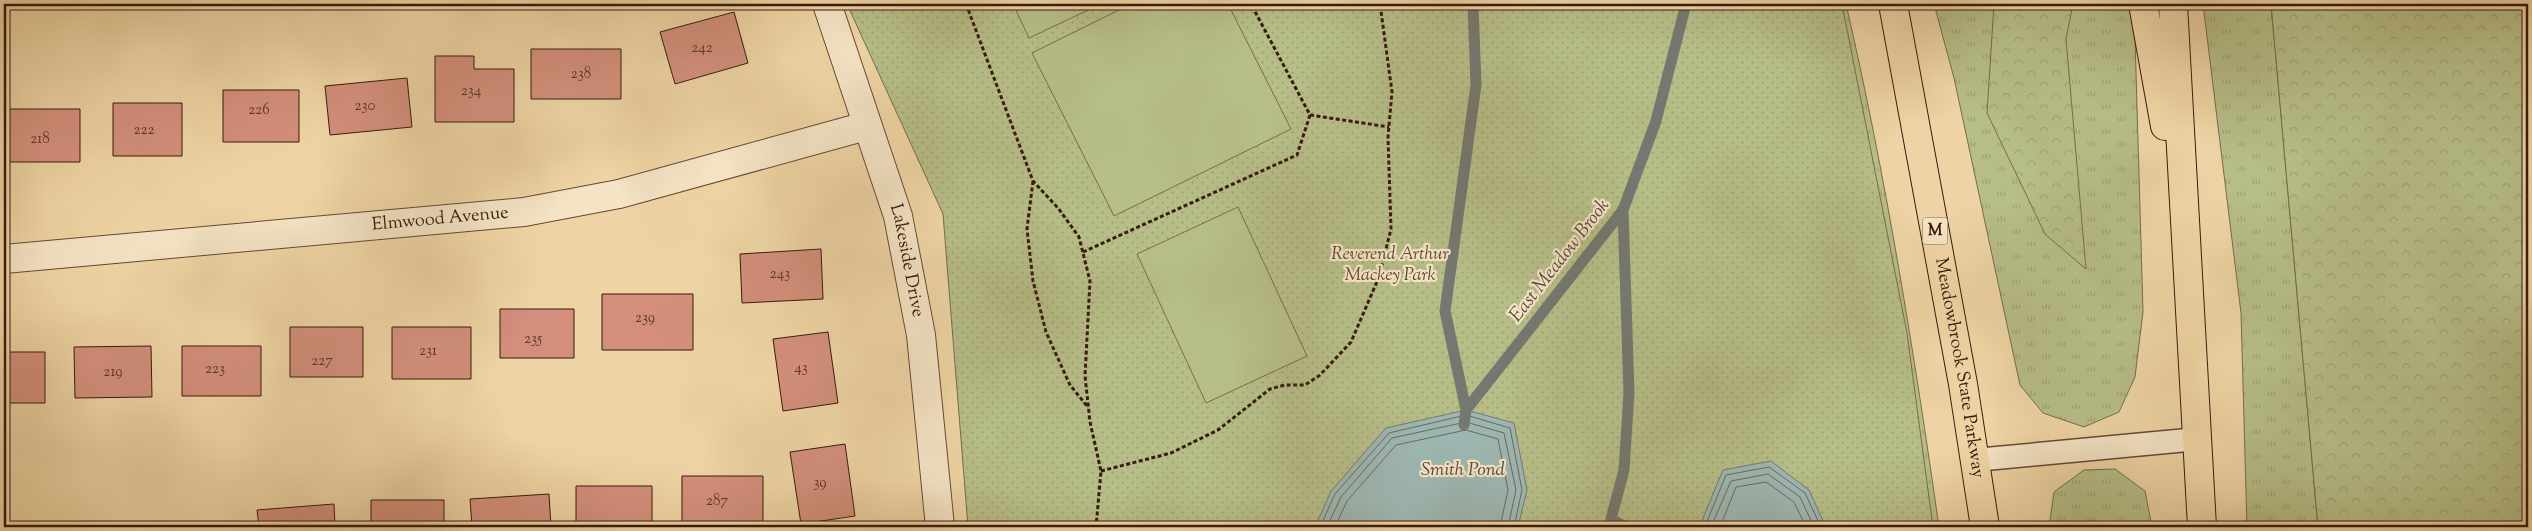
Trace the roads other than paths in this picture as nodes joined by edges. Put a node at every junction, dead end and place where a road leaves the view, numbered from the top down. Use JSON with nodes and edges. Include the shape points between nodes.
{"nodes":[{"id":1,"x":827,"y":4,"type":"edge"},
{"id":2,"x":1893,"y":4,"type":"edge"},
{"id":3,"x":2143,"y":4,"type":"edge"},
{"id":4,"x":2174,"y":4,"type":"edge"},
{"id":5,"x":866,"y":126,"type":"junction"},
{"id":6,"x":2186,"y":241,"type":"junction"},
{"id":7,"x":4,"y":259,"type":"edge"},
{"id":8,"x":2198,"y":439,"type":"junction"},
{"id":9,"x":1975,"y":460,"type":"junction"},
{"id":10,"x":940,"y":527,"type":"edge"},
{"id":11,"x":1985,"y":527,"type":"edge"},
{"id":12,"x":2202,"y":527,"type":"edge"}],
"edges":[{"from":1,"to":5,"type":"street","name":"Lakeside Drive"},
{"from":2,"to":9,"type":"highway","name":"Meadowbrook State Parkway","number":"M"},
{"from":3,"to":6,"type":"highway"},
{"from":4,"to":6,"type":"highway"},
{"from":5,"to":7,"type":"street","name":"Elmwood Avenue","via":[[620,194],[524,212]]},
{"from":5,"to":10,"type":"street","name":"Lakeside Drive","via":[[898,216],[921,335]]},
{"from":6,"to":8,"type":"highway"},
{"from":8,"to":9,"type":"lane"},
{"from":8,"to":12,"type":"highway"},
{"from":9,"to":11,"type":"highway","name":"Meadowbrook State Parkway","number":"M"}]}
